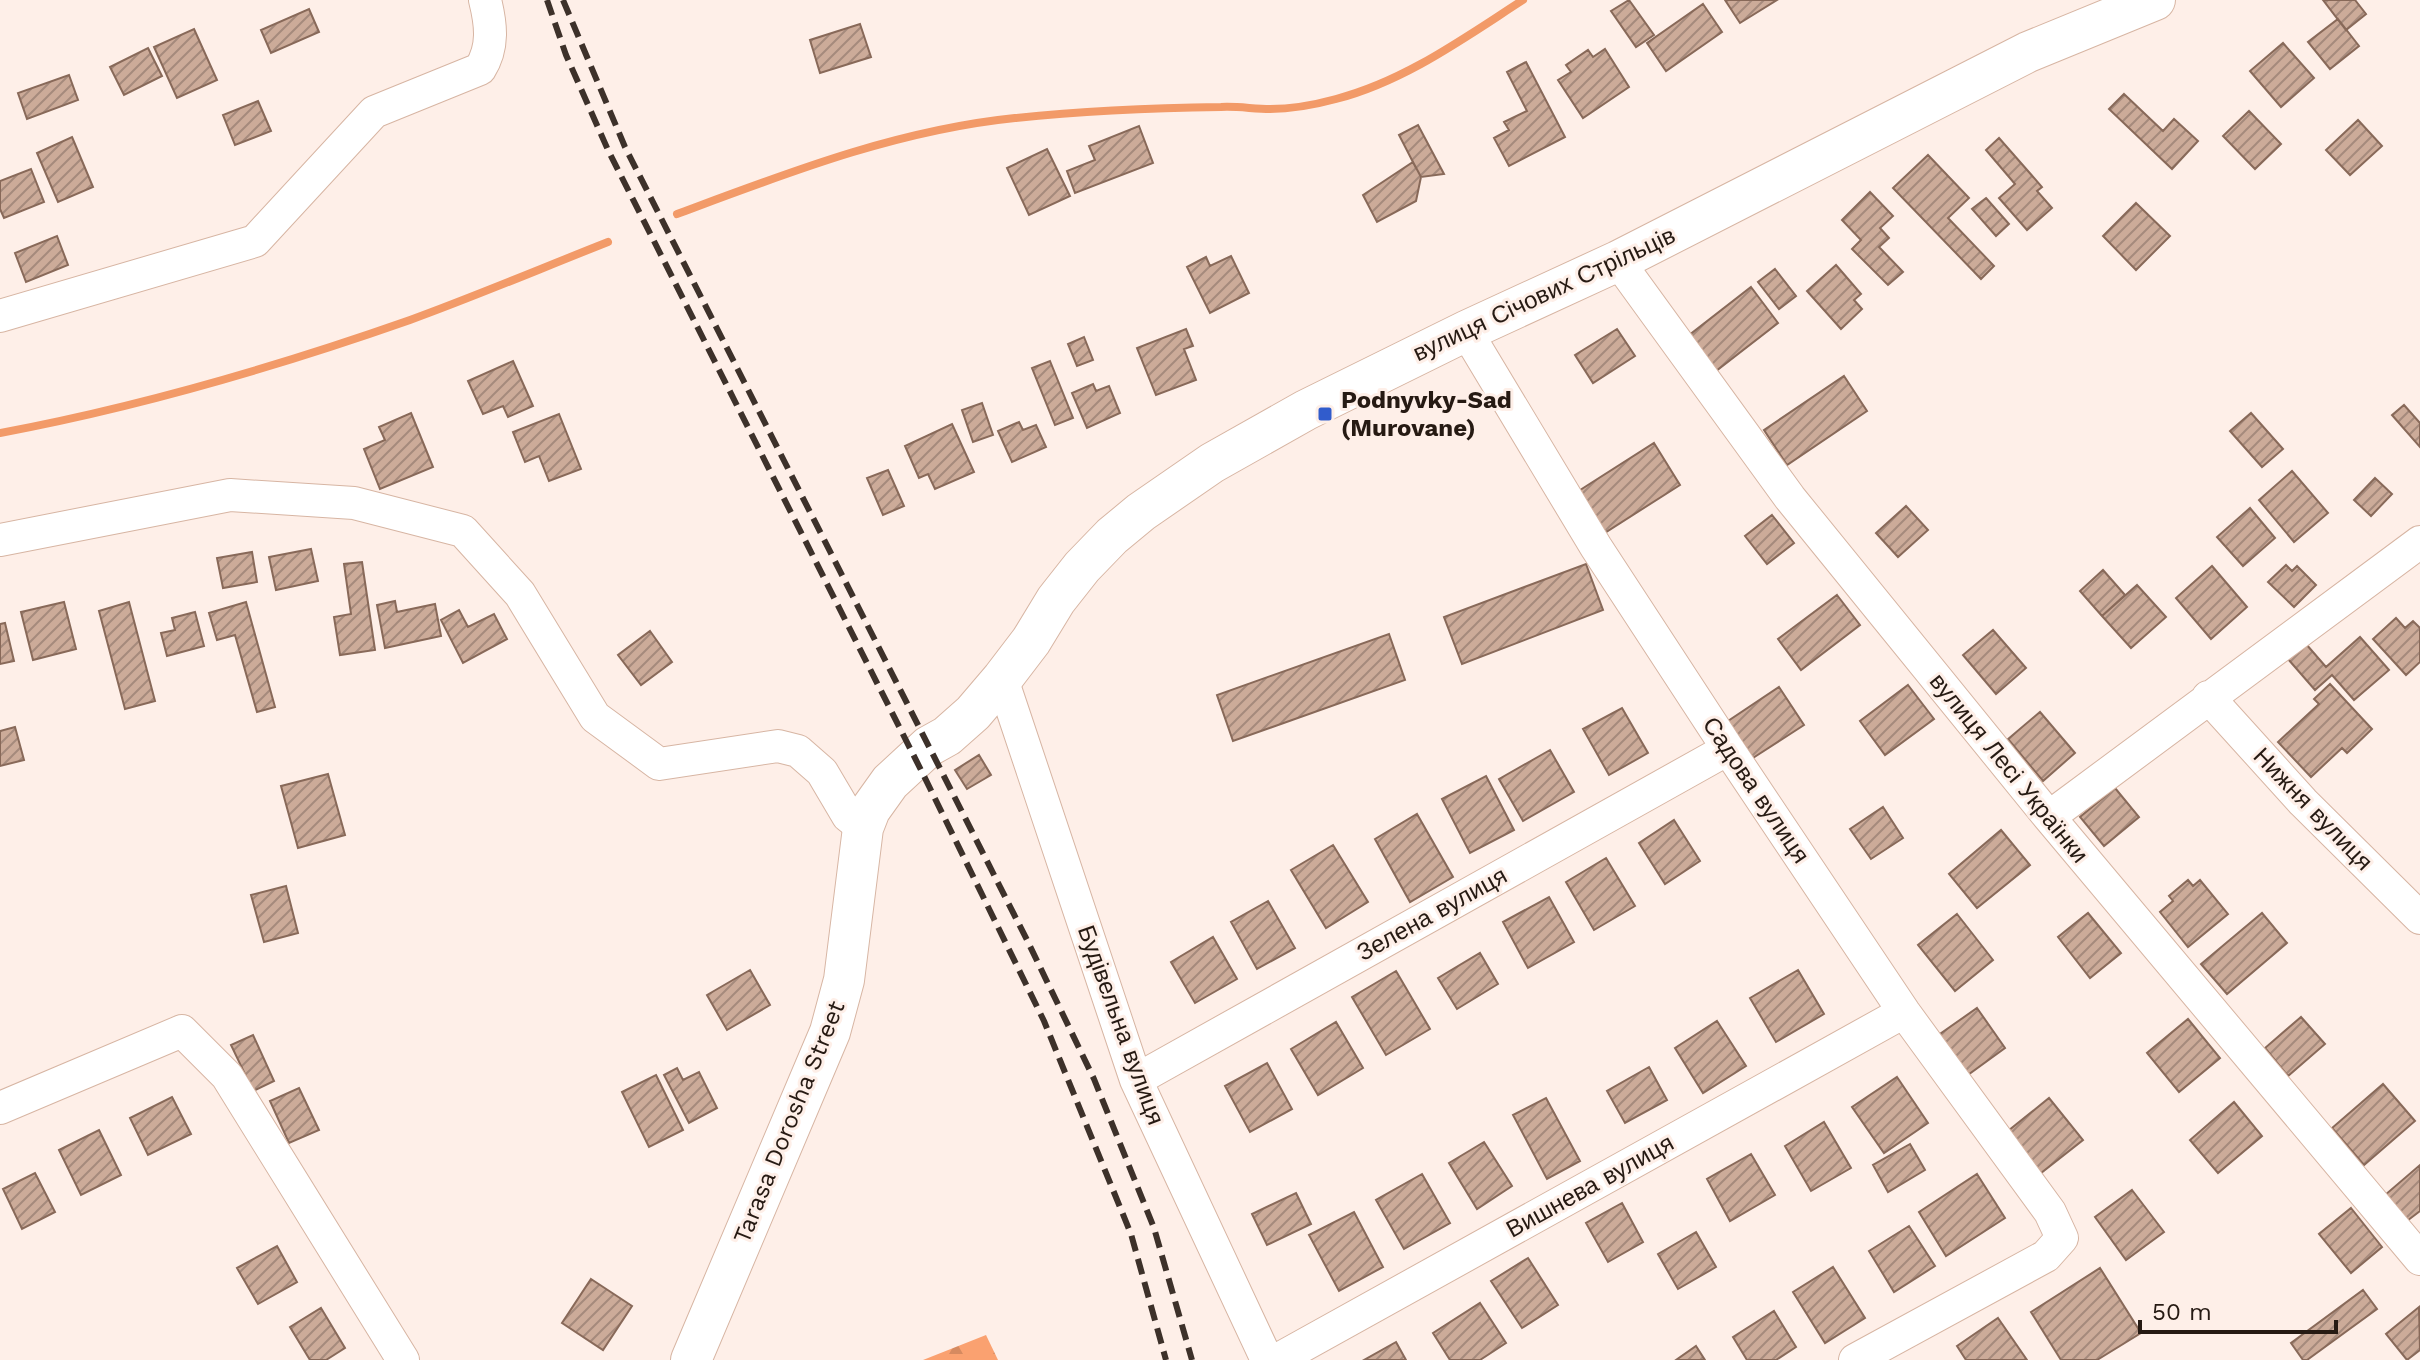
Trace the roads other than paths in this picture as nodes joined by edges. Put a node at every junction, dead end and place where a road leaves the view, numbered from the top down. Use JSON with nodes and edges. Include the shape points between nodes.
{"nodes":[{"id":1,"x":485,"y":0,"type":"edge"},
{"id":2,"x":2155,"y":0,"type":"edge"},
{"id":3,"x":1618,"y":261,"type":"junction"},
{"id":4,"x":0,"y":316,"type":"edge"},
{"id":5,"x":1466,"y":331,"type":"junction"},
{"id":6,"x":0,"y":540,"type":"edge"},
{"id":7,"x":2420,"y":542,"type":"edge"},
{"id":8,"x":1002,"y":679,"type":"junction"},
{"id":9,"x":2208,"y":697,"type":"junction"},
{"id":10,"x":1728,"y":749,"type":"junction"},
{"id":11,"x":2049,"y":817,"type":"junction"},
{"id":12,"x":863,"y":828,"type":"junction"},
{"id":13,"x":2420,"y":918,"type":"edge"},
{"id":14,"x":1904,"y":1012,"type":"junction"},
{"id":15,"x":1136,"y":1080,"type":"junction"},
{"id":16,"x":0,"y":1108,"type":"edge"},
{"id":17,"x":2420,"y":1259,"type":"edge"},
{"id":18,"x":403,"y":1360,"type":"edge"},
{"id":19,"x":691,"y":1360,"type":"edge"},
{"id":20,"x":1267,"y":1360,"type":"edge"},
{"id":21,"x":1277,"y":1360,"type":"edge"},
{"id":22,"x":1855,"y":1360,"type":"edge"}],
"edges":[{"from":1,"to":4,"type":"street","via":[[491,21],[489,56],[480,69],[374,112],[255,241]]},
{"from":2,"to":3,"type":"street","name":"вулиця Січових Стрільців","via":[[2028,52]]},
{"from":3,"to":5,"type":"street","name":"вулиця Січових Стрільців"},
{"from":3,"to":11,"type":"street","name":"вулиця Лесі Українки","via":[[1790,498]]},
{"from":5,"to":8,"type":"street","name":"вулиця Січових Стрільців","via":[[1284,421],[1141,512],[1082,567]]},
{"from":5,"to":10,"type":"street","name":"Садова вулиця","via":[[1596,547]]},
{"from":6,"to":12,"type":"street","via":[[230,495],[354,503],[463,531],[520,594],[595,717],[659,764],[778,746],[798,751],[822,772],[848,816]]},
{"from":7,"to":9,"type":"street"},
{"from":8,"to":12,"type":"street","name":"вулиця Січових Стрільців","via":[[973,713],[890,782]]},
{"from":8,"to":15,"type":"street","name":"Будівельна вулиця"},
{"from":9,"to":11,"type":"street"},
{"from":9,"to":13,"type":"street","name":"Нижня вулиця","via":[[2303,802]]},
{"from":10,"to":14,"type":"street","name":"Садова вулиця"},
{"from":10,"to":15,"type":"street","name":"Зелена вулиця"},
{"from":11,"to":17,"type":"street","name":"вулиця Лесі Українки"},
{"from":12,"to":19,"type":"street","name":"Tarasa Dorosha Street","via":[[844,980],[830,1032]]},
{"from":14,"to":21,"type":"street","name":"Вишнева вулиця"},
{"from":14,"to":22,"type":"street","name":"Садова вулиця","via":[[2050,1212],[2062,1238],[2046,1256]]},
{"from":15,"to":20,"type":"street","name":"Будівельна вулиця"},
{"from":16,"to":18,"type":"street","via":[[182,1031],[227,1076]]}]}
